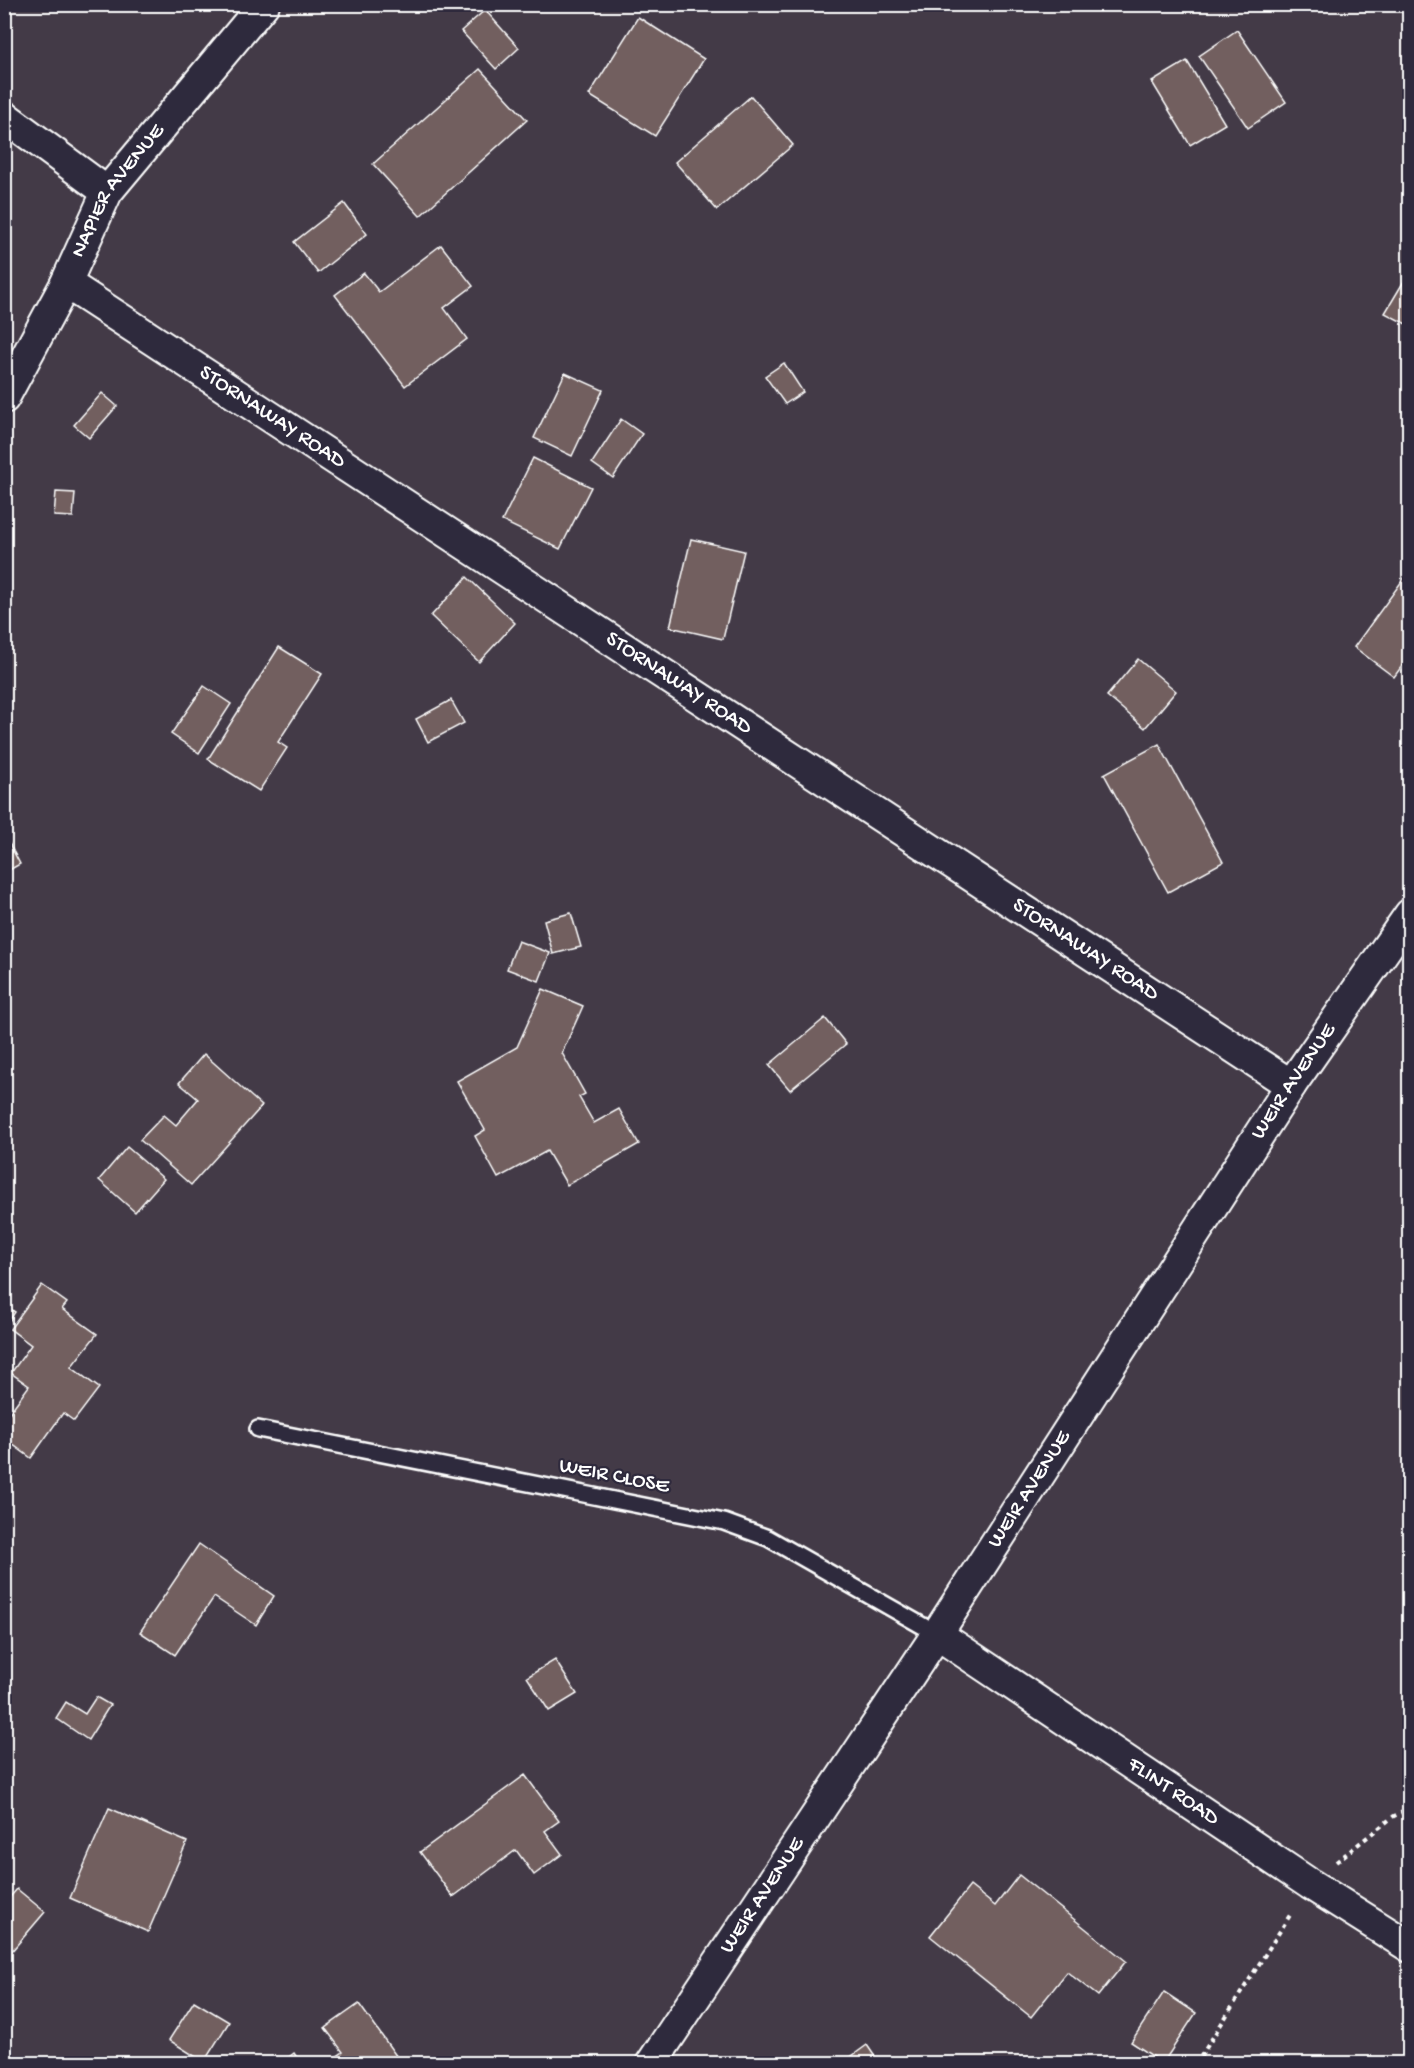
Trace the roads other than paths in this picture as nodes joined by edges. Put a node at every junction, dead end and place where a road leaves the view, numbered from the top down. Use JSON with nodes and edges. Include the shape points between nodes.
{"nodes":[{"id":1,"x":264,"y":4,"type":"edge"},
{"id":2,"x":4,"y":116,"type":"edge"},
{"id":3,"x":107,"y":192,"type":"junction"},
{"id":4,"x":66,"y":283,"type":"junction"},
{"id":5,"x":4,"y":398,"type":"edge"},
{"id":6,"x":1410,"y":914,"type":"edge"},
{"id":7,"x":1291,"y":1085,"type":"junction"},
{"id":8,"x":258,"y":1430,"type":"dead end"},
{"id":9,"x":937,"y":1634,"type":"junction"},
{"id":10,"x":1410,"y":1947,"type":"edge"},
{"id":11,"x":651,"y":2064,"type":"edge"}],
"edges":[{"from":1,"to":3,"type":"street","name":"NAPIER AVENUE"},
{"from":2,"to":3,"type":"street"},
{"from":3,"to":4,"type":"street","name":"NAPIER AVENUE"},
{"from":4,"to":5,"type":"street","name":"NAPIER AVENUE"},
{"from":4,"to":7,"type":"street","name":"STORNAWAY ROAD"},
{"from":6,"to":7,"type":"street","name":"WEIR AVENUE"},
{"from":7,"to":9,"type":"street","name":"WEIR AVENUE"},
{"from":8,"to":9,"type":"lane","name":"WEIR CLOSE","via":[[724,1522],[768,1538]]},
{"from":9,"to":10,"type":"street","name":"FLINT ROAD"},
{"from":9,"to":11,"type":"street","name":"WEIR AVENUE"}]}
